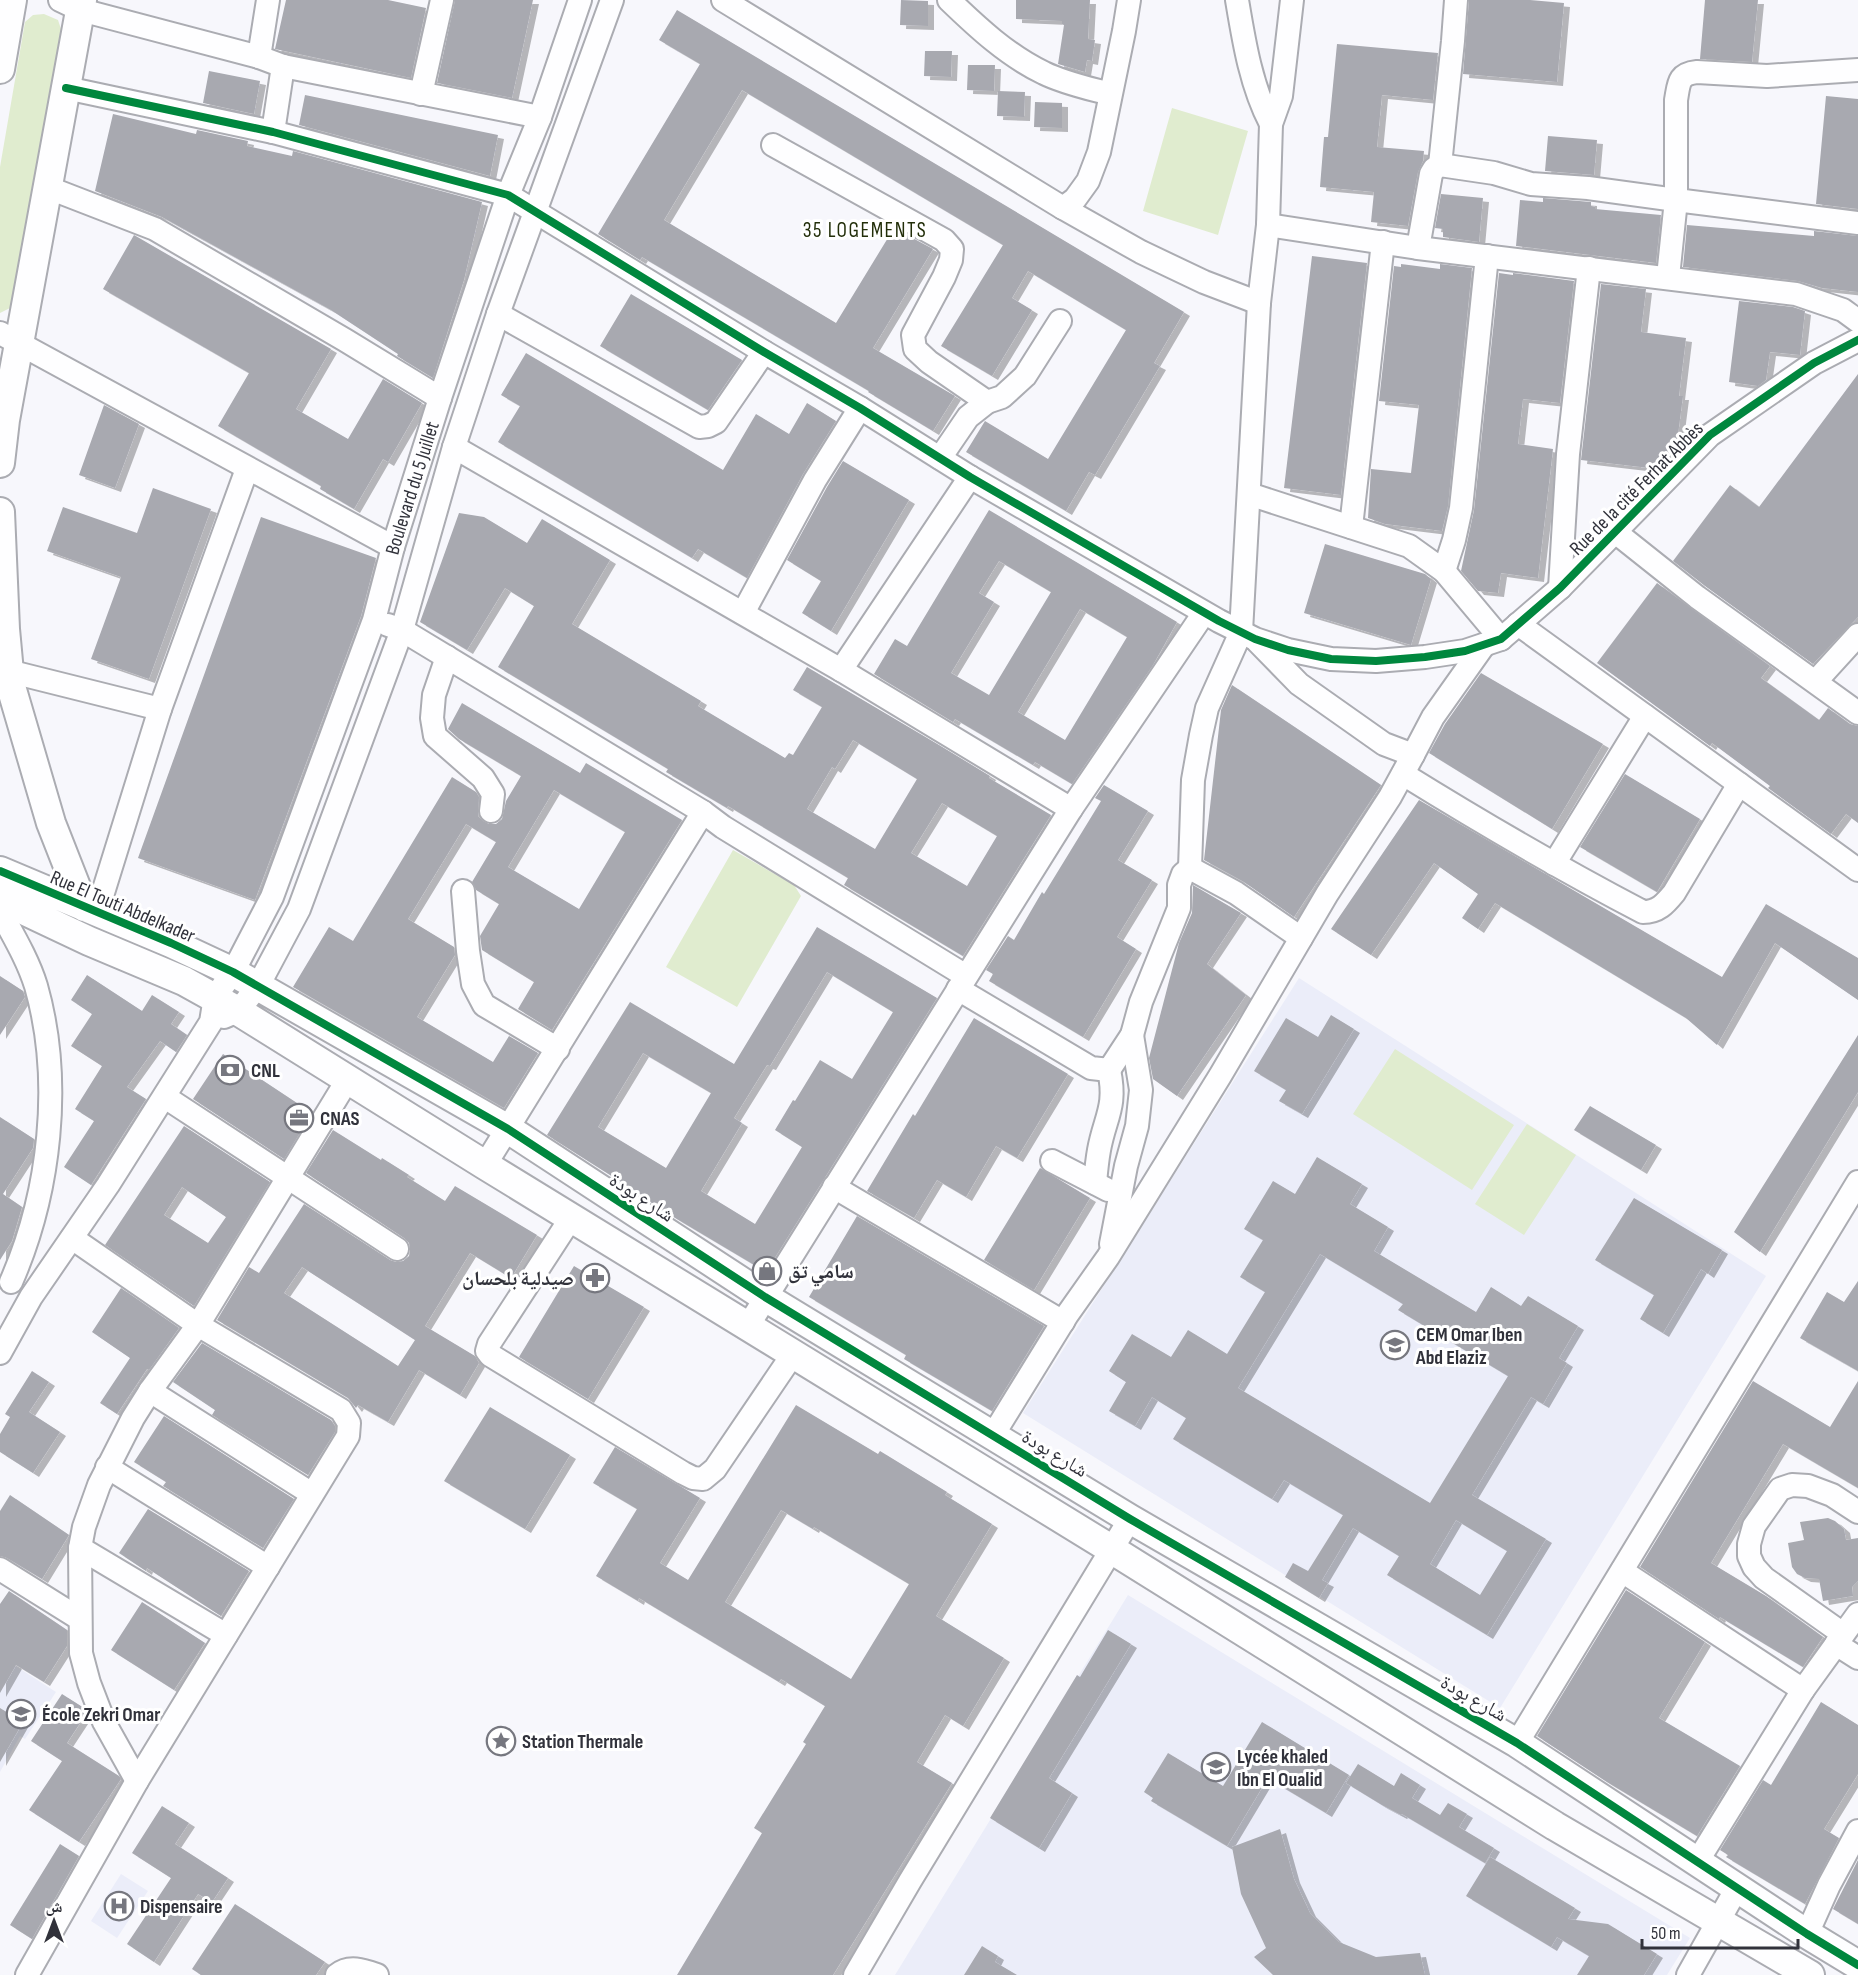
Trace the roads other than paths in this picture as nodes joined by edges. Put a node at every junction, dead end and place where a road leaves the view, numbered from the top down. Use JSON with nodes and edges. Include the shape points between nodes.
{"nodes":[{"id":1,"x":12,"y":0,"type":"edge"},
{"id":2,"x":268,"y":0,"type":"edge"},
{"id":3,"x":442,"y":0,"type":"edge"},
{"id":4,"x":580,"y":0,"type":"edge"},
{"id":5,"x":612,"y":0,"type":"edge"},
{"id":6,"x":723,"y":0,"type":"edge"},
{"id":7,"x":949,"y":0,"type":"edge"},
{"id":8,"x":1129,"y":0,"type":"edge"},
{"id":9,"x":1237,"y":0,"type":"edge"},
{"id":10,"x":1292,"y":0,"type":"edge"},
{"id":11,"x":1456,"y":0,"type":"edge"},
{"id":12,"x":74,"y":3,"type":"edge"},
{"id":13,"x":259,"y":57,"type":"junction"},
{"id":14,"x":283,"y":66,"type":"junction"},
{"id":15,"x":0,"y":69,"type":"edge"},
{"id":16,"x":1858,"y":70,"type":"edge"},
{"id":17,"x":66,"y":88,"type":"junction"},
{"id":18,"x":420,"y":94,"type":"junction"},
{"id":19,"x":1110,"y":94,"type":"junction"},
{"id":20,"x":540,"y":117,"type":"junction"},
{"id":21,"x":1271,"y":124,"type":"junction"},
{"id":22,"x":273,"y":132,"type":"junction"},
{"id":23,"x":773,"y":145,"type":"dead end"},
{"id":24,"x":1440,"y":165,"type":"junction"},
{"id":25,"x":48,"y":188,"type":"junction"},
{"id":26,"x":508,"y":195,"type":"junction"},
{"id":27,"x":1676,"y":200,"type":"junction"},
{"id":28,"x":1063,"y":208,"type":"junction"},
{"id":29,"x":534,"y":212,"type":"junction"},
{"id":30,"x":1858,"y":223,"type":"edge"},
{"id":31,"x":1268,"y":225,"type":"junction"},
{"id":32,"x":1383,"y":242,"type":"junction"},
{"id":33,"x":1418,"y":248,"type":"junction"},
{"id":34,"x":1487,"y":256,"type":"junction"},
{"id":35,"x":1589,"y":268,"type":"junction"},
{"id":36,"x":1668,"y":277,"type":"junction"},
{"id":37,"x":1259,"y":303,"type":"junction"},
{"id":38,"x":498,"y":314,"type":"junction"},
{"id":39,"x":1060,"y":321,"type":"dead end"},
{"id":40,"x":1858,"y":335,"type":"edge"},
{"id":41,"x":10,"y":338,"type":"edge"},
{"id":42,"x":764,"y":352,"type":"junction"},
{"id":43,"x":440,"y":398,"type":"junction"},
{"id":44,"x":987,"y":402,"type":"junction"},
{"id":45,"x":860,"y":408,"type":"junction"},
{"id":46,"x":454,"y":447,"type":"junction"},
{"id":47,"x":940,"y":458,"type":"junction"},
{"id":48,"x":0,"y":463,"type":"edge"},
{"id":49,"x":247,"y":469,"type":"junction"},
{"id":50,"x":970,"y":477,"type":"junction"},
{"id":51,"x":1249,"y":494,"type":"junction"},
{"id":52,"x":0,"y":512,"type":"edge"},
{"id":53,"x":1350,"y":527,"type":"junction"},
{"id":54,"x":1614,"y":531,"type":"junction"},
{"id":55,"x":393,"y":547,"type":"junction"},
{"id":56,"x":1443,"y":571,"type":"junction"},
{"id":57,"x":1560,"y":588,"type":"junction"},
{"id":58,"x":743,"y":613,"type":"junction"},
{"id":59,"x":1204,"y":613,"type":"junction"},
{"id":60,"x":374,"y":620,"type":"junction"},
{"id":61,"x":1518,"y":624,"type":"junction"},
{"id":62,"x":402,"y":630,"type":"junction"},
{"id":63,"x":1858,"y":635,"type":"edge"},
{"id":64,"x":1248,"y":636,"type":"junction"},
{"id":65,"x":1493,"y":642,"type":"junction"},
{"id":66,"x":447,"y":657,"type":"junction"},
{"id":67,"x":841,"y":670,"type":"junction"},
{"id":68,"x":6,"y":678,"type":"edge"},
{"id":69,"x":1815,"y":681,"type":"junction"},
{"id":70,"x":160,"y":710,"type":"junction"},
{"id":71,"x":1858,"y":712,"type":"edge"},
{"id":72,"x":1646,"y":716,"type":"junction"},
{"id":73,"x":1408,"y":765,"type":"junction"},
{"id":74,"x":1739,"y":784,"type":"junction"},
{"id":75,"x":1071,"y":808,"type":"junction"},
{"id":76,"x":491,"y":811,"type":"dead end"},
{"id":77,"x":703,"y":812,"type":"junction"},
{"id":78,"x":1554,"y":864,"type":"junction"},
{"id":79,"x":1190,"y":868,"type":"junction"},
{"id":80,"x":1858,"y":870,"type":"edge"},
{"id":81,"x":0,"y":871,"type":"edge"},
{"id":82,"x":463,"y":891,"type":"dead end"},
{"id":83,"x":0,"y":899,"type":"edge"},
{"id":84,"x":90,"y":909,"type":"junction"},
{"id":85,"x":0,"y":912,"type":"edge"},
{"id":86,"x":1301,"y":938,"type":"junction"},
{"id":87,"x":233,"y":972,"type":"junction"},
{"id":88,"x":962,"y":982,"type":"junction"},
{"id":89,"x":258,"y":986,"type":"junction"},
{"id":90,"x":221,"y":1010,"type":"junction"},
{"id":91,"x":1132,"y":1035,"type":"junction"},
{"id":92,"x":558,"y":1049,"type":"junction"},
{"id":93,"x":1109,"y":1070,"type":"junction"},
{"id":94,"x":348,"y":1079,"type":"junction"},
{"id":95,"x":165,"y":1097,"type":"junction"},
{"id":96,"x":508,"y":1130,"type":"junction"},
{"id":97,"x":1052,"y":1161,"type":"dead end"},
{"id":98,"x":485,"y":1165,"type":"junction"},
{"id":99,"x":288,"y":1178,"type":"junction"},
{"id":100,"x":1858,"y":1182,"type":"edge"},
{"id":101,"x":1095,"y":1183,"type":"junction"},
{"id":102,"x":834,"y":1187,"type":"junction"},
{"id":103,"x":1120,"y":1196,"type":"junction"},
{"id":104,"x":571,"y":1218,"type":"junction"},
{"id":105,"x":72,"y":1238,"type":"junction"},
{"id":106,"x":397,"y":1249,"type":"dead end"},
{"id":107,"x":1108,"y":1257,"type":"junction"},
{"id":108,"x":5,"y":1279,"type":"edge"},
{"id":109,"x":31,"y":1297,"type":"junction"},
{"id":110,"x":765,"y":1297,"type":"junction"},
{"id":111,"x":1063,"y":1322,"type":"junction"},
{"id":112,"x":198,"y":1325,"type":"junction"},
{"id":113,"x":748,"y":1326,"type":"junction"},
{"id":114,"x":0,"y":1353,"type":"edge"},
{"id":115,"x":793,"y":1354,"type":"junction"},
{"id":116,"x":150,"y":1391,"type":"junction"},
{"id":117,"x":993,"y":1436,"type":"junction"},
{"id":118,"x":107,"y":1467,"type":"junction"},
{"id":119,"x":312,"y":1494,"type":"junction"},
{"id":120,"x":1858,"y":1512,"type":"edge"},
{"id":121,"x":1130,"y":1519,"type":"junction"},
{"id":122,"x":80,"y":1548,"type":"junction"},
{"id":123,"x":1111,"y":1550,"type":"junction"},
{"id":124,"x":268,"y":1567,"type":"junction"},
{"id":125,"x":0,"y":1569,"type":"edge"},
{"id":126,"x":1622,"y":1571,"type":"junction"},
{"id":127,"x":1858,"y":1614,"type":"edge"},
{"id":128,"x":80,"y":1618,"type":"junction"},
{"id":129,"x":226,"y":1635,"type":"junction"},
{"id":130,"x":1840,"y":1639,"type":"junction"},
{"id":131,"x":1858,"y":1658,"type":"edge"},
{"id":132,"x":1803,"y":1690,"type":"junction"},
{"id":133,"x":1518,"y":1743,"type":"junction"},
{"id":134,"x":137,"y":1781,"type":"junction"},
{"id":135,"x":1858,"y":1831,"type":"edge"},
{"id":136,"x":1697,"y":1862,"type":"junction"},
{"id":137,"x":1737,"y":1888,"type":"junction"},
{"id":138,"x":1718,"y":1922,"type":"junction"},
{"id":139,"x":1807,"y":1934,"type":"junction"},
{"id":140,"x":1858,"y":1965,"type":"edge"},
{"id":141,"x":27,"y":1975,"type":"edge"},
{"id":142,"x":337,"y":1975,"type":"edge"},
{"id":143,"x":377,"y":1975,"type":"edge"},
{"id":144,"x":855,"y":1975,"type":"edge"},
{"id":145,"x":1688,"y":1975,"type":"edge"},
{"id":146,"x":1810,"y":1975,"type":"edge"}],
"edges":[{"from":1,"to":15,"type":"street"},
{"from":2,"to":13,"type":"street"},
{"from":3,"to":18,"type":"street"},
{"from":4,"to":20,"type":"street","name":"Boulevard du 5 Juillet"},
{"from":5,"to":29,"type":"street"},
{"from":6,"to":28,"type":"street"},
{"from":7,"to":19,"type":"street","via":[[1021,60],[1045,74]]},
{"from":8,"to":19,"type":"street"},
{"from":9,"to":21,"type":"street","via":[[1251,72],[1260,104]]},
{"from":10,"to":21,"type":"street","via":[[1281,96]]},
{"from":11,"to":24,"type":"street"},
{"from":12,"to":13,"type":"street"},
{"from":12,"to":17,"type":"street"},
{"from":13,"to":14,"type":"street"},
{"from":14,"to":18,"type":"street"},
{"from":14,"to":22,"type":"street"},
{"from":16,"to":27,"type":"street","via":[[1767,76],[1687,73],[1676,100]]},
{"from":17,"to":22,"type":"street"},
{"from":17,"to":25,"type":"street"},
{"from":18,"to":20,"type":"street"},
{"from":19,"to":28,"type":"street","via":[[1099,152],[1088,181],[1076,199]]},
{"from":20,"to":26,"type":"street","name":"Boulevard du 5 Juillet"},
{"from":21,"to":31,"type":"street"},
{"from":22,"to":26,"type":"street"},
{"from":23,"to":44,"type":"street","via":[[944,240],[952,249],[944,277],[913,335],[915,349]]},
{"from":24,"to":27,"type":"street","via":[[1494,173],[1531,184]]},
{"from":24,"to":33,"type":"street","via":[[1431,174]]},
{"from":25,"to":41,"type":"street"},
{"from":25,"to":43,"type":"street","via":[[155,229]]},
{"from":26,"to":29,"type":"street"},
{"from":26,"to":43,"type":"street","name":"Boulevard du 5 Juillet"},
{"from":27,"to":30,"type":"street"},
{"from":27,"to":36,"type":"street"},
{"from":28,"to":37,"type":"street","via":[[1151,257]]},
{"from":29,"to":38,"type":"street"},
{"from":29,"to":42,"type":"street"},
{"from":31,"to":32,"type":"street"},
{"from":31,"to":37,"type":"street"},
{"from":32,"to":33,"type":"street"},
{"from":32,"to":53,"type":"street"},
{"from":33,"to":34,"type":"street"},
{"from":34,"to":35,"type":"street"},
{"from":34,"to":56,"type":"street","via":[[1461,508]]},
{"from":35,"to":36,"type":"street"},
{"from":35,"to":57,"type":"street","via":[[1568,454]]},
{"from":36,"to":40,"type":"street","via":[[1796,294],[1843,310]]},
{"from":37,"to":51,"type":"street"},
{"from":38,"to":42,"type":"street","via":[[699,427],[716,422]]},
{"from":38,"to":46,"type":"street"},
{"from":39,"to":44,"type":"street","via":[[1024,376],[1002,397]]},
{"from":40,"to":54,"type":"street","name":"Rue de la cité Ferhat Abbès","via":[[1710,435]]},
{"from":41,"to":48,"type":"street"},
{"from":41,"to":49,"type":"street"},
{"from":42,"to":45,"type":"street"},
{"from":43,"to":55,"type":"street","name":"Boulevard du 5 Juillet"},
{"from":44,"to":47,"type":"street","via":[[968,417]]},
{"from":45,"to":47,"type":"street"},
{"from":45,"to":58,"type":"street","via":[[815,480]]},
{"from":46,"to":58,"type":"street"},
{"from":46,"to":62,"type":"street"},
{"from":47,"to":50,"type":"street"},
{"from":49,"to":55,"type":"street"},
{"from":49,"to":70,"type":"street"},
{"from":50,"to":59,"type":"street"},
{"from":50,"to":67,"type":"street"},
{"from":51,"to":53,"type":"street"},
{"from":51,"to":64,"type":"street","via":[[1244,558]]},
{"from":52,"to":68,"type":"street"},
{"from":53,"to":56,"type":"street","via":[[1408,546]]},
{"from":54,"to":57,"type":"street","name":"Rue de la cité Ferhat Abbès"},
{"from":54,"to":69,"type":"street","via":[[1697,597]]},
{"from":55,"to":60,"type":"street","name":"Boulevard du 5 Juillet"},
{"from":56,"to":65,"type":"street"},
{"from":57,"to":61,"type":"street","name":"Rue de la cité Ferhat Abbès"},
{"from":58,"to":67,"type":"street"},
{"from":59,"to":64,"type":"street"},
{"from":59,"to":75,"type":"street"},
{"from":60,"to":62,"type":"street"},
{"from":60,"to":87,"type":"street","name":"Boulevard du 5 Juillet","via":[[272,897]]},
{"from":61,"to":65,"type":"street","name":"Rue de la cité Ferhat Abbès"},
{"from":61,"to":72,"type":"street"},
{"from":62,"to":66,"type":"street"},
{"from":62,"to":89,"type":"street","via":[[299,909]]},
{"from":63,"to":69,"type":"street"},
{"from":64,"to":65,"type":"street","via":[[1331,659],[1376,661],[1465,651]]},
{"from":64,"to":73,"type":"street","via":[[1299,684]]},
{"from":64,"to":79,"type":"street","via":[[1207,708],[1193,780]]},
{"from":65,"to":73,"type":"street","via":[[1433,717]]},
{"from":66,"to":76,"type":"street","via":[[434,695],[435,736],[483,778],[493,794]]},
{"from":66,"to":77,"type":"street"},
{"from":67,"to":75,"type":"street"},
{"from":68,"to":70,"type":"street"},
{"from":68,"to":84,"type":"street","via":[[51,823]]},
{"from":69,"to":71,"type":"street"},
{"from":70,"to":84,"type":"street"},
{"from":72,"to":74,"type":"street"},
{"from":72,"to":78,"type":"street"},
{"from":73,"to":78,"type":"street"},
{"from":73,"to":86,"type":"street"},
{"from":74,"to":78,"type":"street","via":[[1674,893],[1653,912],[1643,912]]},
{"from":74,"to":80,"type":"street"},
{"from":75,"to":88,"type":"street"},
{"from":77,"to":88,"type":"street"},
{"from":77,"to":92,"type":"street"},
{"from":79,"to":86,"type":"street","via":[[1236,893]]},
{"from":79,"to":91,"type":"street","via":[[1179,885],[1179,908],[1141,1002]]},
{"from":81,"to":84,"type":"street","name":"Rue El Touti Abdelkader"},
{"from":82,"to":92,"type":"street","via":[[473,984],[484,1005]]},
{"from":83,"to":90,"type":"street","via":[[184,981]]},
{"from":84,"to":87,"type":"street","name":"Rue El Touti Abdelkader"},
{"from":85,"to":108,"type":"street","via":[[35,984],[48,1058],[48,1132],[39,1190],[27,1242]]},
{"from":86,"to":107,"type":"street"},
{"from":87,"to":89,"type":"street","name":"شارع بودة"},
{"from":87,"to":90,"type":"street","name":"Boulevard du 5 Juillet"},
{"from":88,"to":93,"type":"street","via":[[1091,1068]]},
{"from":88,"to":102,"type":"street"},
{"from":89,"to":90,"type":"street"},
{"from":89,"to":96,"type":"street","name":"شارع بودة"},
{"from":90,"to":94,"type":"street"},
{"from":90,"to":95,"type":"street"},
{"from":91,"to":93,"type":"street"},
{"from":91,"to":103,"type":"street","via":[[1141,1090],[1137,1126]]},
{"from":92,"to":96,"type":"street"},
{"from":93,"to":101,"type":"street","via":[[1113,1087],[1111,1108],[1099,1149]]},
{"from":94,"to":98,"type":"street"},
{"from":94,"to":99,"type":"street"},
{"from":95,"to":99,"type":"street"},
{"from":95,"to":105,"type":"street"},
{"from":96,"to":98,"type":"street"},
{"from":96,"to":110,"type":"street","name":"شارع بودة"},
{"from":97,"to":101,"type":"street"},
{"from":98,"to":104,"type":"street"},
{"from":99,"to":106,"type":"street"},
{"from":99,"to":112,"type":"street"},
{"from":100,"to":126,"type":"street"},
{"from":101,"to":103,"type":"street"},
{"from":102,"to":110,"type":"street"},
{"from":102,"to":111,"type":"street"},
{"from":103,"to":107,"type":"street"},
{"from":104,"to":113,"type":"street"},
{"from":104,"to":115,"type":"street","via":[[488,1347],[490,1355],[683,1473],[703,1479],[715,1469]]},
{"from":105,"to":109,"type":"street"},
{"from":105,"to":112,"type":"street"},
{"from":107,"to":111,"type":"street"},
{"from":108,"to":109,"type":"street"},
{"from":109,"to":114,"type":"street"},
{"from":110,"to":113,"type":"street"},
{"from":110,"to":117,"type":"street","name":"شارع بودة"},
{"from":111,"to":117,"type":"street"},
{"from":112,"to":116,"type":"street"},
{"from":112,"to":119,"type":"street","via":[[341,1410],[346,1417],[348,1436]]},
{"from":113,"to":115,"type":"street"},
{"from":115,"to":123,"type":"street"},
{"from":116,"to":118,"type":"street"},
{"from":116,"to":119,"type":"street"},
{"from":117,"to":121,"type":"street","name":"شارع بودة"},
{"from":118,"to":122,"type":"street"},
{"from":118,"to":124,"type":"street"},
{"from":119,"to":124,"type":"street"},
{"from":120,"to":130,"type":"street","via":[[1832,1495],[1792,1485],[1780,1489],[1754,1526],[1749,1544],[1749,1556],[1764,1578]]},
{"from":121,"to":123,"type":"street"},
{"from":121,"to":133,"type":"street","name":"شارع بودة"},
{"from":122,"to":128,"type":"street"},
{"from":122,"to":129,"type":"street"},
{"from":123,"to":138,"type":"street","via":[[1555,1826]]},
{"from":123,"to":144,"type":"street"},
{"from":124,"to":129,"type":"street"},
{"from":125,"to":128,"type":"street"},
{"from":126,"to":132,"type":"street"},
{"from":126,"to":133,"type":"street"},
{"from":127,"to":130,"type":"street"},
{"from":128,"to":134,"type":"street","via":[[81,1653],[89,1683],[104,1722]]},
{"from":129,"to":134,"type":"street"},
{"from":130,"to":131,"type":"street"},
{"from":130,"to":132,"type":"street"},
{"from":132,"to":136,"type":"street"},
{"from":133,"to":136,"type":"street","name":"شارع بودة"},
{"from":134,"to":141,"type":"street"},
{"from":135,"to":139,"type":"street"},
{"from":136,"to":137,"type":"street","name":"شارع بودة"},
{"from":137,"to":138,"type":"street"},
{"from":137,"to":139,"type":"street","name":"شارع بودة"},
{"from":138,"to":145,"type":"street"},
{"from":138,"to":146,"type":"street"},
{"from":139,"to":140,"type":"street","name":"شارع بودة"},
{"from":142,"to":143,"type":"street","via":[[354,1969]]}]}
